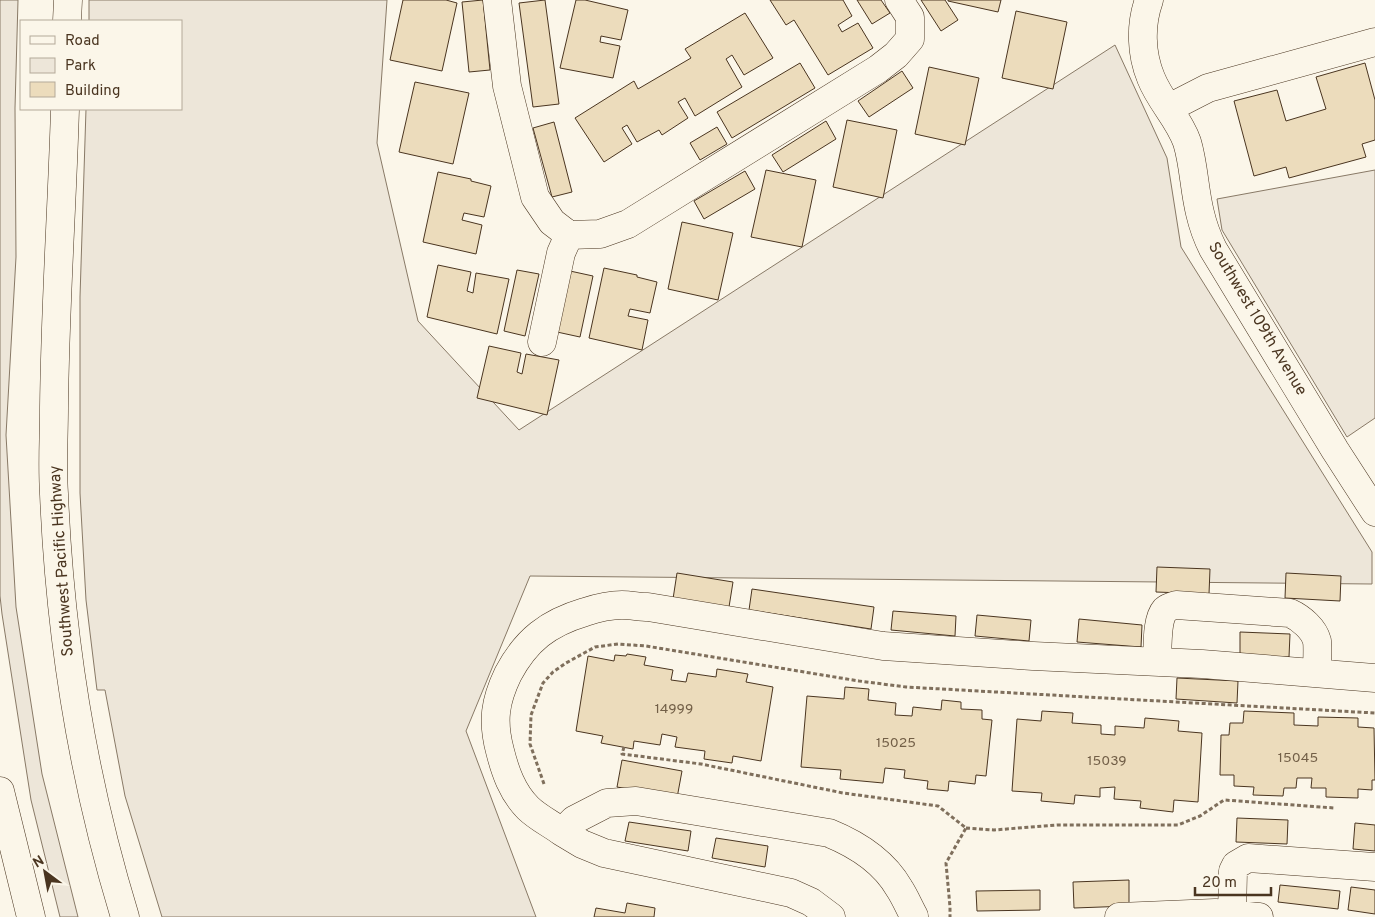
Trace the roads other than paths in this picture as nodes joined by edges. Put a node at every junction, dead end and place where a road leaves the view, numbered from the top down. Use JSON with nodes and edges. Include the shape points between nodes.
{"nodes":[{"id":1,"x":68,"y":0,"type":"edge"},
{"id":2,"x":497,"y":0,"type":"edge"},
{"id":3,"x":899,"y":0,"type":"edge"},
{"id":4,"x":1149,"y":0,"type":"edge"},
{"id":5,"x":67,"y":20,"type":"edge"},
{"id":6,"x":1375,"y":42,"type":"edge"},
{"id":7,"x":1169,"y":108,"type":"junction"},
{"id":8,"x":65,"y":110,"type":"edge"},
{"id":9,"x":569,"y":235,"type":"junction"},
{"id":10,"x":542,"y":342,"type":"dead end"},
{"id":11,"x":1375,"y":512,"type":"edge"},
{"id":12,"x":1157,"y":662,"type":"junction"},
{"id":13,"x":1317,"y":673,"type":"junction"},
{"id":14,"x":1375,"y":678,"type":"edge"},
{"id":15,"x":0,"y":791,"type":"edge"},
{"id":16,"x":562,"y":832,"type":"junction"},
{"id":17,"x":1375,"y":867,"type":"edge"},
{"id":18,"x":1245,"y":916,"type":"edge"},
{"id":19,"x":31,"y":917,"type":"edge"},
{"id":20,"x":124,"y":917,"type":"edge"},
{"id":21,"x":831,"y":917,"type":"edge"},
{"id":22,"x":915,"y":917,"type":"edge"},
{"id":23,"x":1120,"y":917,"type":"edge"}],
"edges":[{"from":1,"to":5,"type":"main road"},
{"from":2,"to":9,"type":"main road","via":[[507,86],[535,197],[552,222]]},
{"from":3,"to":9,"type":"main road","via":[[910,18],[910,39],[878,69],[628,224],[600,234]]},
{"from":4,"to":7,"type":"main road","name":"Southwest 109th Avenue","via":[[1142,28],[1145,53],[1151,78]]},
{"from":6,"to":7,"type":"main road","via":[[1208,88]]},
{"from":7,"to":11,"type":"main road","name":"Southwest 109th Avenue","via":[[1186,140],[1204,231]]},
{"from":8,"to":20,"type":"main road","name":"Southwest Pacific Highway","via":[[54,492],[62,613],[90,783]]},
{"from":9,"to":10,"type":"main road","via":[[560,253]]},
{"from":12,"to":13,"type":"main road"},
{"from":12,"to":13,"type":"main road","via":[[1162,615],[1167,608],[1176,605],[1290,613],[1310,628],[1316,641]]},
{"from":12,"to":16,"type":"main road","via":[[883,646],[648,607],[621,605],[597,608],[554,623],[527,644],[516,658],[498,696],[495,715],[496,738],[513,789],[528,808]]},
{"from":13,"to":14,"type":"main road"},
{"from":15,"to":19,"type":"main road"},
{"from":16,"to":21,"type":"main road","via":[[604,853],[791,893],[811,902]]},
{"from":16,"to":22,"type":"main road","via":[[574,820],[607,803],[636,801],[829,833],[871,856],[898,886]]},
{"from":17,"to":18,"type":"main road","via":[[1248,858],[1236,865],[1233,871]]},
{"from":18,"to":23,"type":"main road","via":[[1215,913]]}]}
